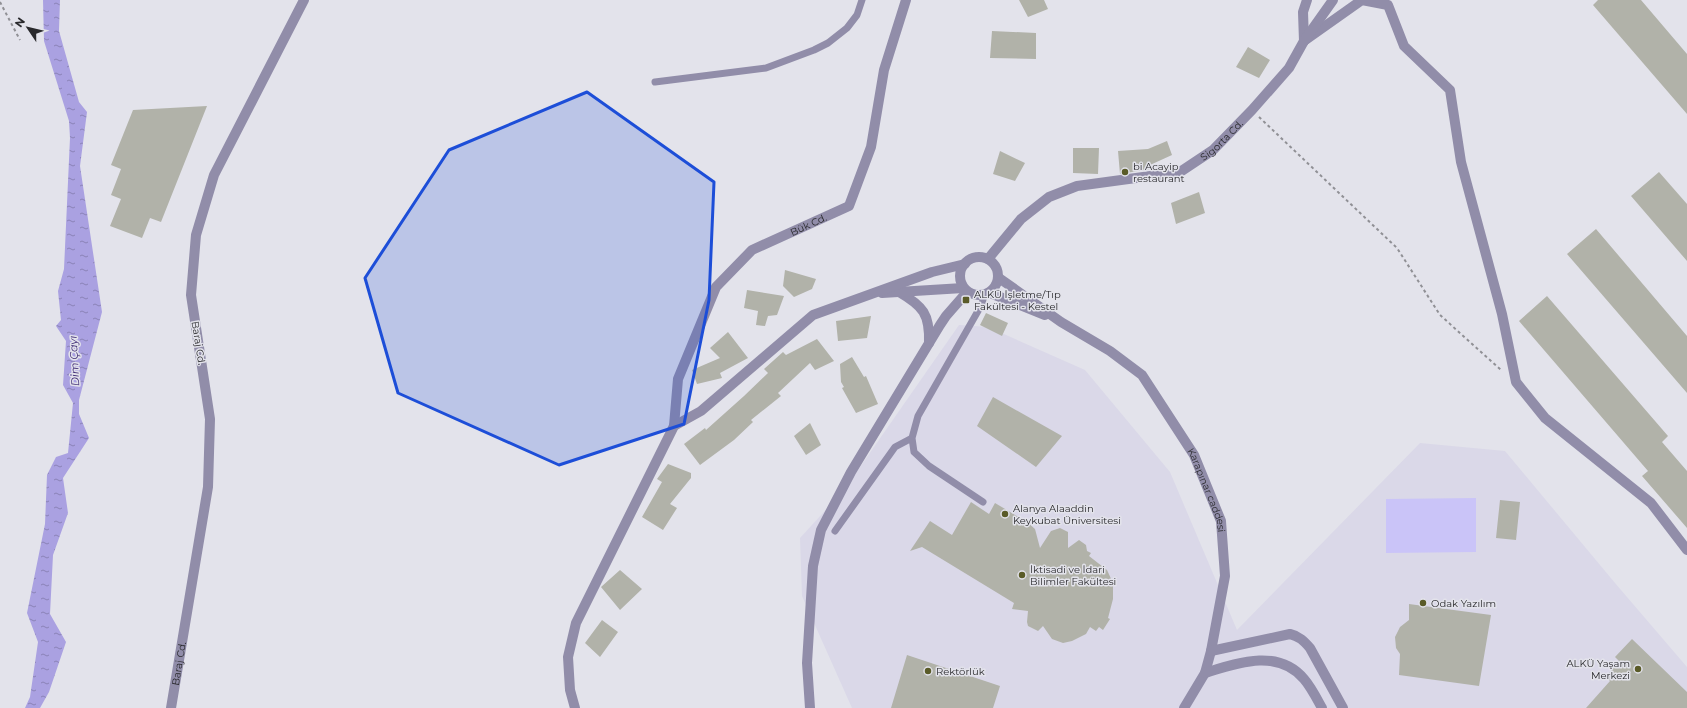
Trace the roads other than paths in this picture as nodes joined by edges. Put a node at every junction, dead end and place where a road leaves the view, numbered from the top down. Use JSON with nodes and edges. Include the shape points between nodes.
{"nodes":[{"id":1,"x":304,"y":0,"type":"edge"},
{"id":2,"x":862,"y":0,"type":"edge"},
{"id":3,"x":906,"y":0,"type":"edge"},
{"id":4,"x":1307,"y":0,"type":"edge"},
{"id":5,"x":1333,"y":0,"type":"edge"},
{"id":6,"x":1304,"y":41,"type":"junction"},
{"id":7,"x":655,"y":82,"type":"dead end"},
{"id":8,"x":988,"y":259,"type":"junction"},
{"id":9,"x":964,"y":264,"type":"junction"},
{"id":10,"x":999,"y":278,"type":"junction"},
{"id":11,"x":899,"y":292,"type":"junction"},
{"id":12,"x":976,"y":293,"type":"junction"},
{"id":13,"x":868,"y":295,"type":"junction"},
{"id":14,"x":1062,"y":322,"type":"junction"},
{"id":15,"x":929,"y":343,"type":"junction"},
{"id":16,"x":674,"y":426,"type":"junction"},
{"id":17,"x":912,"y":438,"type":"junction"},
{"id":18,"x":983,"y":502,"type":"dead end"},
{"id":19,"x":835,"y":531,"type":"dead end"},
{"id":20,"x":1687,"y":550,"type":"edge"},
{"id":21,"x":1211,"y":651,"type":"junction"},
{"id":22,"x":1205,"y":673,"type":"junction"},
{"id":23,"x":171,"y":708,"type":"edge"},
{"id":24,"x":575,"y":708,"type":"edge"},
{"id":25,"x":810,"y":708,"type":"edge"},
{"id":26,"x":1184,"y":708,"type":"edge"},
{"id":27,"x":1322,"y":708,"type":"edge"},
{"id":28,"x":1343,"y":708,"type":"edge"}],
"edges":[{"from":1,"to":23,"type":"street","name":"Baraj Cd.","via":[[214,175],[196,235],[192,295],[210,420],[208,487]]},
{"from":2,"to":7,"type":"lane","via":[[857,15],[847,28],[814,50],[766,68]]},
{"from":3,"to":16,"type":"street","name":"Bük Cd.","via":[[884,70],[871,147],[849,206],[752,250],[716,287],[678,379]]},
{"from":4,"to":6,"type":"street","via":[[1303,12]]},
{"from":5,"to":6,"type":"street","name":"Sigorta Cd."},
{"from":6,"to":8,"type":"street","name":"Sigorta Cd.","via":[[1289,68],[1213,150],[1180,172],[1077,186],[1050,197],[1021,219]]},
{"from":6,"to":20,"type":"street","via":[[1362,0],[1388,6],[1404,46],[1450,90],[1461,162],[1502,314],[1516,382],[1545,418],[1651,503]]},
{"from":8,"to":9,"type":"street","via":[[976,257]]},
{"from":8,"to":10,"type":"street","via":[[997,267]]},
{"from":9,"to":12,"type":"street","via":[[960,276]]},
{"from":9,"to":13,"type":"street","via":[[932,272]]},
{"from":10,"to":12,"type":"street","via":[[996,286]]},
{"from":10,"to":14,"type":"street","name":"Karapınar caddesi"},
{"from":11,"to":12,"type":"street"},
{"from":11,"to":13,"type":"street"},
{"from":11,"to":15,"type":"street","via":[[916,302],[924,312],[930,327]]},
{"from":12,"to":14,"type":"street","name":"Karapınar caddesi"},
{"from":12,"to":15,"type":"street","via":[[953,308]]},
{"from":12,"to":17,"type":"lane","via":[[982,304],[918,416]]},
{"from":13,"to":16,"type":"street","via":[[813,315],[701,411]]},
{"from":14,"to":21,"type":"street","name":"Karapınar caddesi","via":[[1110,351],[1142,375],[1194,455],[1221,521],[1225,576]]},
{"from":15,"to":25,"type":"street","via":[[851,472],[821,530],[812,573],[807,662]]},
{"from":16,"to":24,"type":"street","via":[[576,624],[568,657],[570,690]]},
{"from":17,"to":18,"type":"lane","via":[[914,452],[929,466]]},
{"from":17,"to":19,"type":"lane","via":[[895,447]]},
{"from":21,"to":22,"type":"street","name":"Karapınar caddesi"},
{"from":21,"to":28,"type":"street","via":[[1290,634],[1297,636],[1310,648]]},
{"from":22,"to":26,"type":"street","name":"Karapınar caddesi"},
{"from":22,"to":27,"type":"street","via":[[1242,662],[1260,660],[1284,664],[1305,679]]}]}
